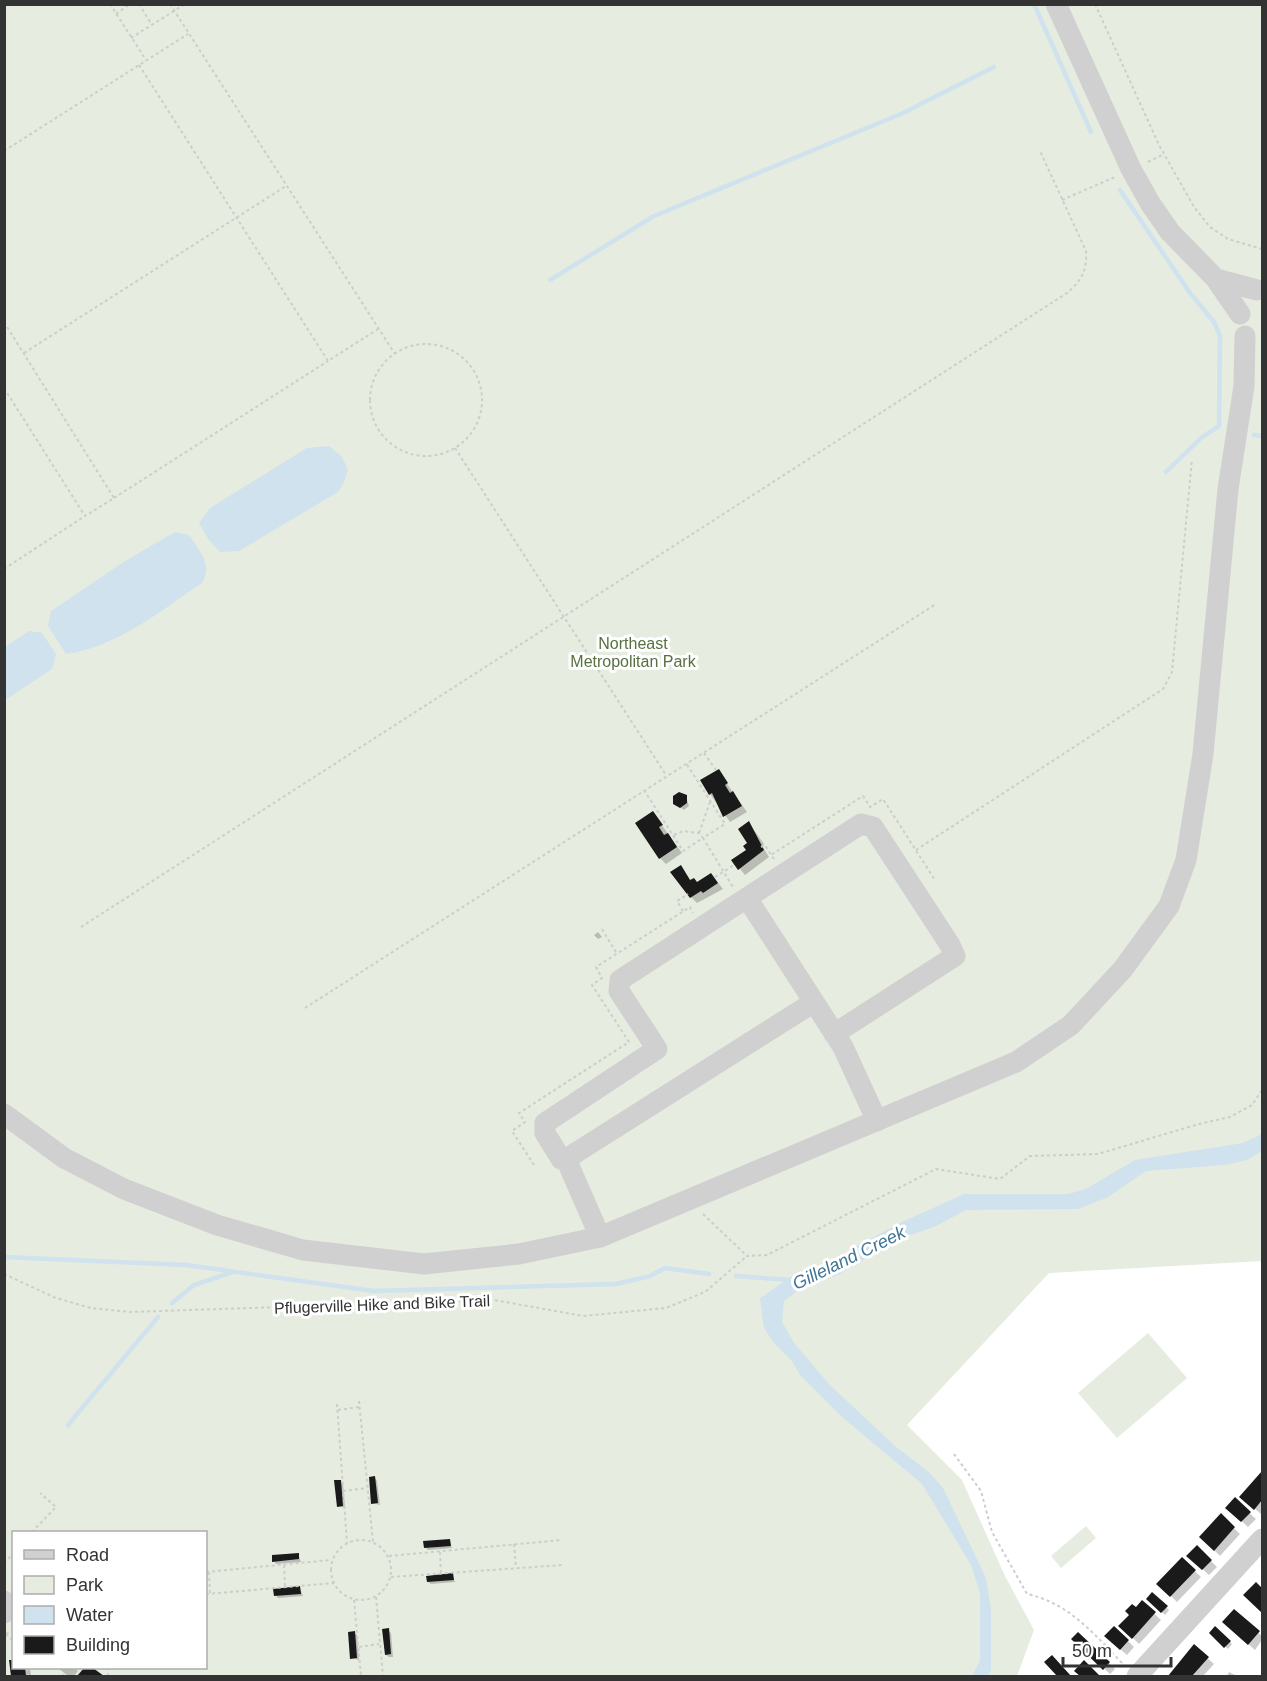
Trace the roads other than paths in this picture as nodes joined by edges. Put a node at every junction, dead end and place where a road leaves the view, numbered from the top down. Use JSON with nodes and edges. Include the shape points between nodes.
{"nodes":[{"id":1,"x":1056,"y":4,"type":"edge"},
{"id":2,"x":1216,"y":279,"type":"junction"},
{"id":3,"x":1260,"y":289,"type":"edge"},
{"id":4,"x":1240,"y":314,"type":"junction"},
{"id":5,"x":1245,"y":336,"type":"junction"},
{"id":6,"x":1263,"y":349,"type":"edge"},
{"id":7,"x":1263,"y":356,"type":"edge"},
{"id":8,"x":1244,"y":386,"type":"junction"},
{"id":9,"x":742,"y":895,"type":"junction"},
{"id":10,"x":814,"y":1002,"type":"junction"},
{"id":11,"x":834,"y":1034,"type":"junction"},
{"id":12,"x":5,"y":1117,"type":"edge"},
{"id":13,"x":877,"y":1121,"type":"junction"},
{"id":14,"x":566,"y":1159,"type":"junction"},
{"id":15,"x":600,"y":1237,"type":"junction"},
{"id":16,"x":1263,"y":1539,"type":"edge"},
{"id":17,"x":4,"y":1601,"type":"edge"},
{"id":18,"x":4,"y":1612,"type":"edge"},
{"id":19,"x":1130,"y":1670,"type":"edge"}],
"edges":[{"from":1,"to":2,"type":"street","via":[[1150,203],[1170,232]]},
{"from":2,"to":3,"type":"street"},
{"from":2,"to":4,"type":"street"},
{"from":3,"to":4,"type":"street","via":[[1249,296]]},
{"from":4,"to":5,"type":"street"},
{"from":5,"to":6,"type":"street"},
{"from":5,"to":8,"type":"street"},
{"from":7,"to":8,"type":"street"},
{"from":8,"to":13,"type":"street","via":[[1228,489],[1196,809],[1186,860],[1169,906],[1123,969],[1071,1026],[1016,1062]]},
{"from":9,"to":10,"type":"street"},
{"from":9,"to":11,"type":"street","via":[[861,824],[873,827],[955,956]]},
{"from":9,"to":14,"type":"street","via":[[620,980],[619,991],[657,1050],[545,1123],[545,1132],[561,1159]]},
{"from":10,"to":11,"type":"street"},
{"from":10,"to":14,"type":"street"},
{"from":11,"to":13,"type":"street"},
{"from":12,"to":15,"type":"street","via":[[64,1158],[124,1189],[217,1225],[303,1250],[424,1264],[519,1254]]},
{"from":13,"to":15,"type":"street"},
{"from":14,"to":15,"type":"street"},
{"from":16,"to":19,"type":"street"},
{"from":17,"to":18,"type":"street"}]}
